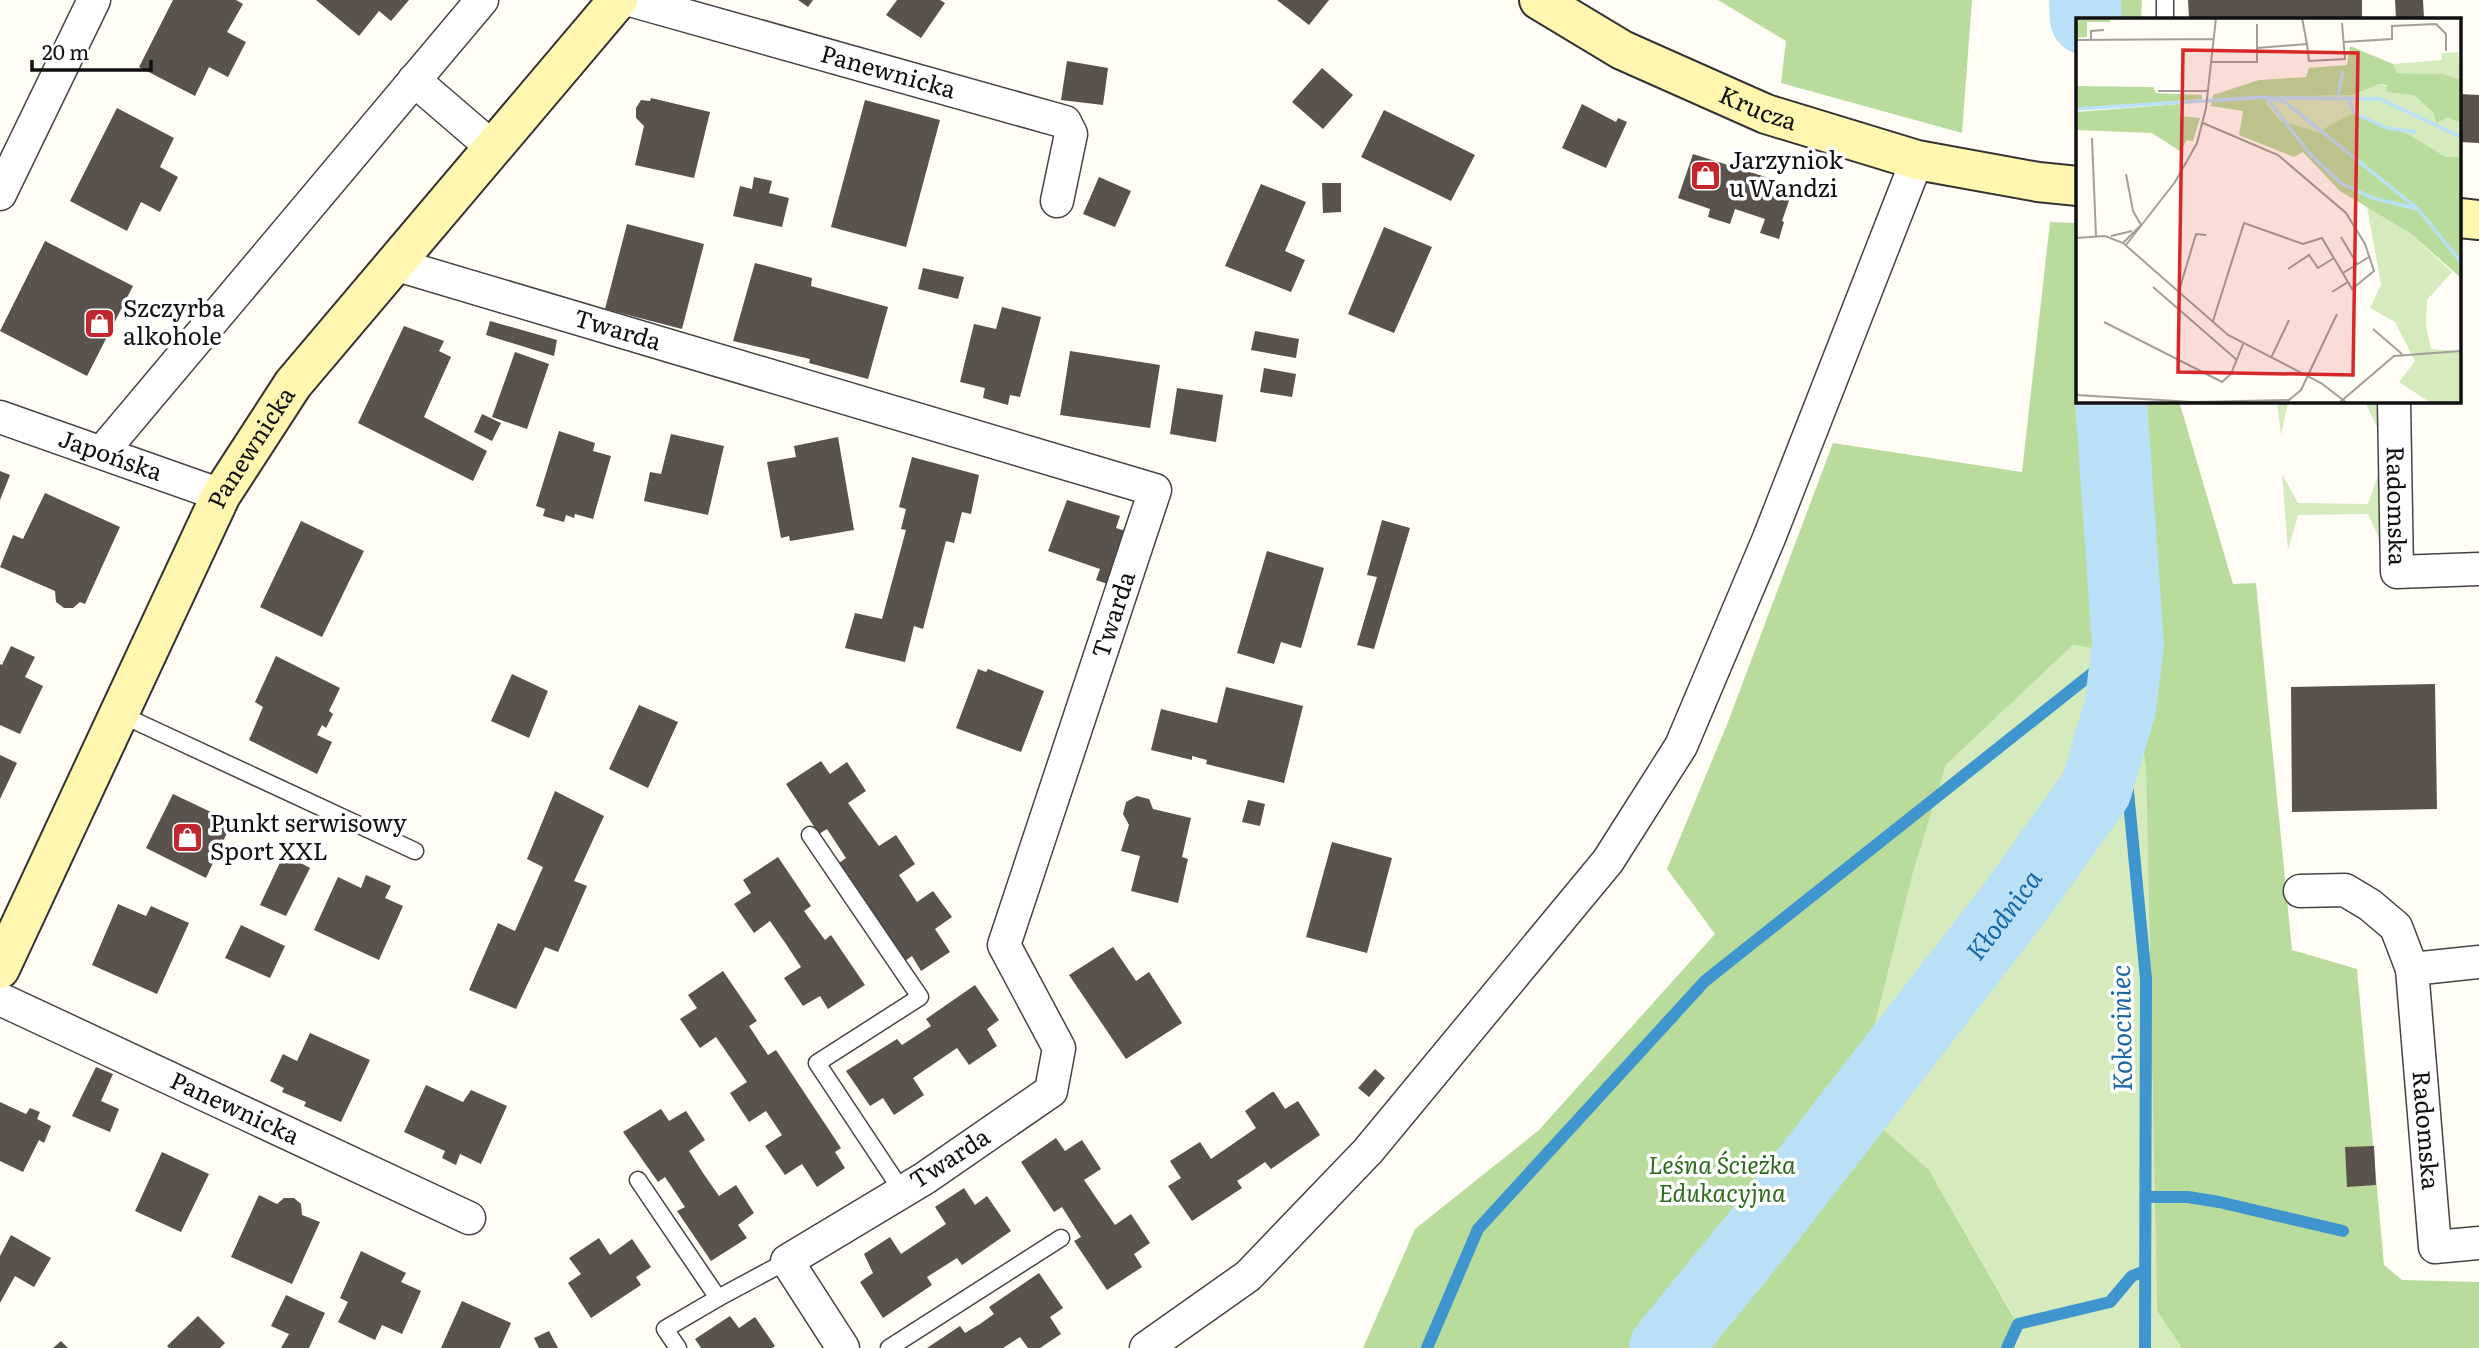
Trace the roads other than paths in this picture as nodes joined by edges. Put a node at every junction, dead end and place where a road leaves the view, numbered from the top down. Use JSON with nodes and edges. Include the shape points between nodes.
{"nodes":[{"id":1,"x":94,"y":0,"type":"edge"},
{"id":2,"x":482,"y":0,"type":"edge"},
{"id":3,"x":618,"y":0,"type":"edge"},
{"id":4,"x":630,"y":0,"type":"edge"},
{"id":5,"x":1539,"y":0,"type":"edge"},
{"id":6,"x":2165,"y":0,"type":"edge"},
{"id":7,"x":2165,"y":18,"type":"edge"},
{"id":8,"x":414,"y":80,"type":"junction"},
{"id":9,"x":493,"y":148,"type":"junction"},
{"id":10,"x":1917,"y":160,"type":"junction"},
{"id":11,"x":2076,"y":186,"type":"edge"},
{"id":12,"x":0,"y":194,"type":"edge"},
{"id":13,"x":1057,"y":201,"type":"dead end"},
{"id":14,"x":394,"y":264,"type":"junction"},
{"id":15,"x":2393,"y":402,"type":"edge"},
{"id":16,"x":0,"y":416,"type":"edge"},
{"id":17,"x":102,"y":452,"type":"junction"},
{"id":18,"x":221,"y":495,"type":"junction"},
{"id":19,"x":2479,"y":569,"type":"edge"},
{"id":20,"x":120,"y":714,"type":"junction"},
{"id":21,"x":810,"y":835,"type":"dead end"},
{"id":22,"x":415,"y":852,"type":"dead end"},
{"id":23,"x":2300,"y":891,"type":"dead end"},
{"id":24,"x":2479,"y":962,"type":"edge"},
{"id":25,"x":0,"y":969,"type":"edge"},
{"id":26,"x":2412,"y":969,"type":"junction"},
{"id":27,"x":0,"y":999,"type":"edge"},
{"id":28,"x":638,"y":1180,"type":"dead end"},
{"id":29,"x":902,"y":1191,"type":"junction"},
{"id":30,"x":469,"y":1219,"type":"dead end"},
{"id":31,"x":1062,"y":1238,"type":"dead end"},
{"id":32,"x":2479,"y":1243,"type":"edge"},
{"id":33,"x":787,"y":1261,"type":"junction"},
{"id":34,"x":718,"y":1298,"type":"junction"},
{"id":35,"x":678,"y":1348,"type":"edge"},
{"id":36,"x":843,"y":1348,"type":"edge"},
{"id":37,"x":889,"y":1348,"type":"edge"},
{"id":38,"x":1146,"y":1348,"type":"edge"}],
"edges":[{"from":1,"to":12,"type":"street"},
{"from":2,"to":8,"type":"street"},
{"from":3,"to":9,"type":"street","name":"Panewnicka"},
{"from":4,"to":13,"type":"street","name":"Panewnicka","via":[[1065,122],[1071,134]]},
{"from":5,"to":10,"type":"street","name":"Krucza","via":[[1622,50],[1766,114]]},
{"from":6,"to":7,"type":"lane"},
{"from":8,"to":9,"type":"street"},
{"from":8,"to":17,"type":"street"},
{"from":9,"to":14,"type":"street","name":"Panewnicka"},
{"from":10,"to":11,"type":"street","name":"Krucza"},
{"from":10,"to":38,"type":"street","via":[[1769,538],[1681,746],[1608,861],[1368,1151],[1248,1276]]},
{"from":14,"to":18,"type":"street","name":"Panewnicka","via":[[293,384]]},
{"from":14,"to":29,"type":"street","name":"Twarda","via":[[1155,491],[1004,945],[1059,1048],[1051,1091]]},
{"from":15,"to":19,"type":"street","name":"Radomska","via":[[2397,572]]},
{"from":16,"to":17,"type":"street","name":"Japońska"},
{"from":17,"to":18,"type":"street","name":"Japońska"},
{"from":18,"to":20,"type":"street","name":"Panewnicka"},
{"from":20,"to":22,"type":"lane"},
{"from":20,"to":25,"type":"street","name":"Panewnicka"},
{"from":21,"to":29,"type":"lane","via":[[920,997],[817,1063]]},
{"from":23,"to":26,"type":"street","name":"Radomska","via":[[2345,890],[2370,905],[2396,927]]},
{"from":24,"to":26,"type":"street"},
{"from":26,"to":32,"type":"street","name":"Radomska","via":[[2435,1247]]},
{"from":27,"to":30,"type":"street","name":"Panewnicka"},
{"from":28,"to":34,"type":"lane"},
{"from":29,"to":33,"type":"street","name":"Twarda"},
{"from":31,"to":37,"type":"lane"},
{"from":33,"to":34,"type":"lane"},
{"from":33,"to":36,"type":"street"},
{"from":34,"to":35,"type":"lane","via":[[665,1329]]}]}
